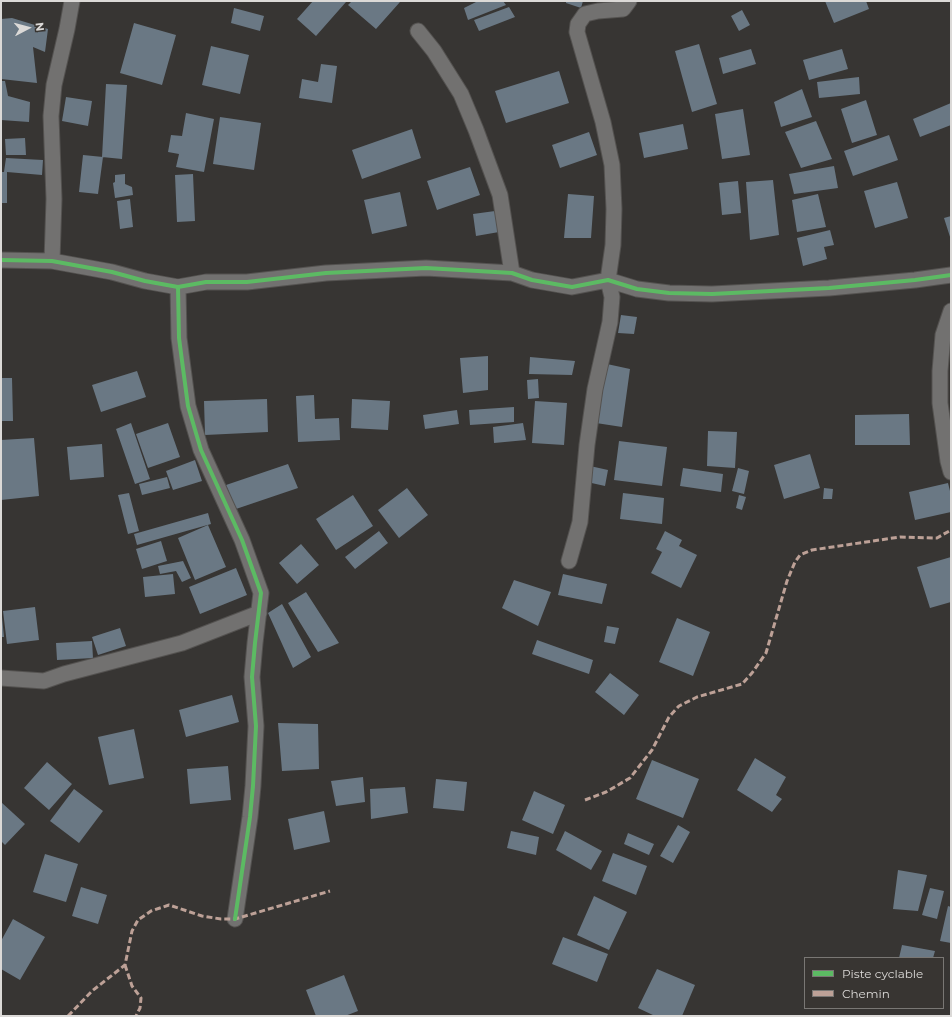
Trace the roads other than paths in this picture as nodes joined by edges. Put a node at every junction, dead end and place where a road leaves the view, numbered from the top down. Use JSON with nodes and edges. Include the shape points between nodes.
{"nodes":[{"id":1,"x":72,"y":1,"type":"edge"},
{"id":2,"x":629,"y":1,"type":"edge"},
{"id":3,"x":418,"y":31,"type":"dead end"},
{"id":4,"x":1,"y":260,"type":"edge"},
{"id":5,"x":52,"y":261,"type":"junction"},
{"id":6,"x":512,"y":273,"type":"junction"},
{"id":7,"x":951,"y":275,"type":"edge"},
{"id":8,"x":608,"y":280,"type":"junction"},
{"id":9,"x":178,"y":287,"type":"junction"},
{"id":10,"x":951,"y":311,"type":"edge"},
{"id":11,"x":951,"y":472,"type":"edge"},
{"id":12,"x":569,"y":561,"type":"dead end"},
{"id":13,"x":259,"y":613,"type":"junction"},
{"id":14,"x":1,"y":678,"type":"edge"},
{"id":15,"x":235,"y":919,"type":"dead end"}],
"edges":[{"from":1,"to":5,"type":"street","via":[[54,85],[51,116],[54,199]]},
{"from":2,"to":8,"type":"street","via":[[623,9],[585,14],[578,24],[577,32],[603,122],[612,165],[613,245]]},
{"from":3,"to":6,"type":"street","via":[[461,94],[476,130],[500,196]]},
{"from":4,"to":5,"type":"street"},
{"from":5,"to":9,"type":"street"},
{"from":6,"to":8,"type":"street","via":[[532,280],[572,286]]},
{"from":6,"to":9,"type":"street","via":[[418,269],[326,273],[248,282],[206,282]]},
{"from":7,"to":8,"type":"street","via":[[829,288],[712,294],[669,294],[637,290]]},
{"from":8,"to":12,"type":"street","via":[[612,297],[610,322],[594,396],[580,522]]},
{"from":9,"to":13,"type":"street","via":[[179,338],[188,406],[201,450],[242,540],[262,593]]},
{"from":10,"to":11,"type":"street","via":[[943,335],[940,371],[940,403]]},
{"from":13,"to":14,"type":"street","via":[[182,643],[44,681]]},
{"from":13,"to":15,"type":"street","via":[[252,677],[256,726],[252,794]]}]}
